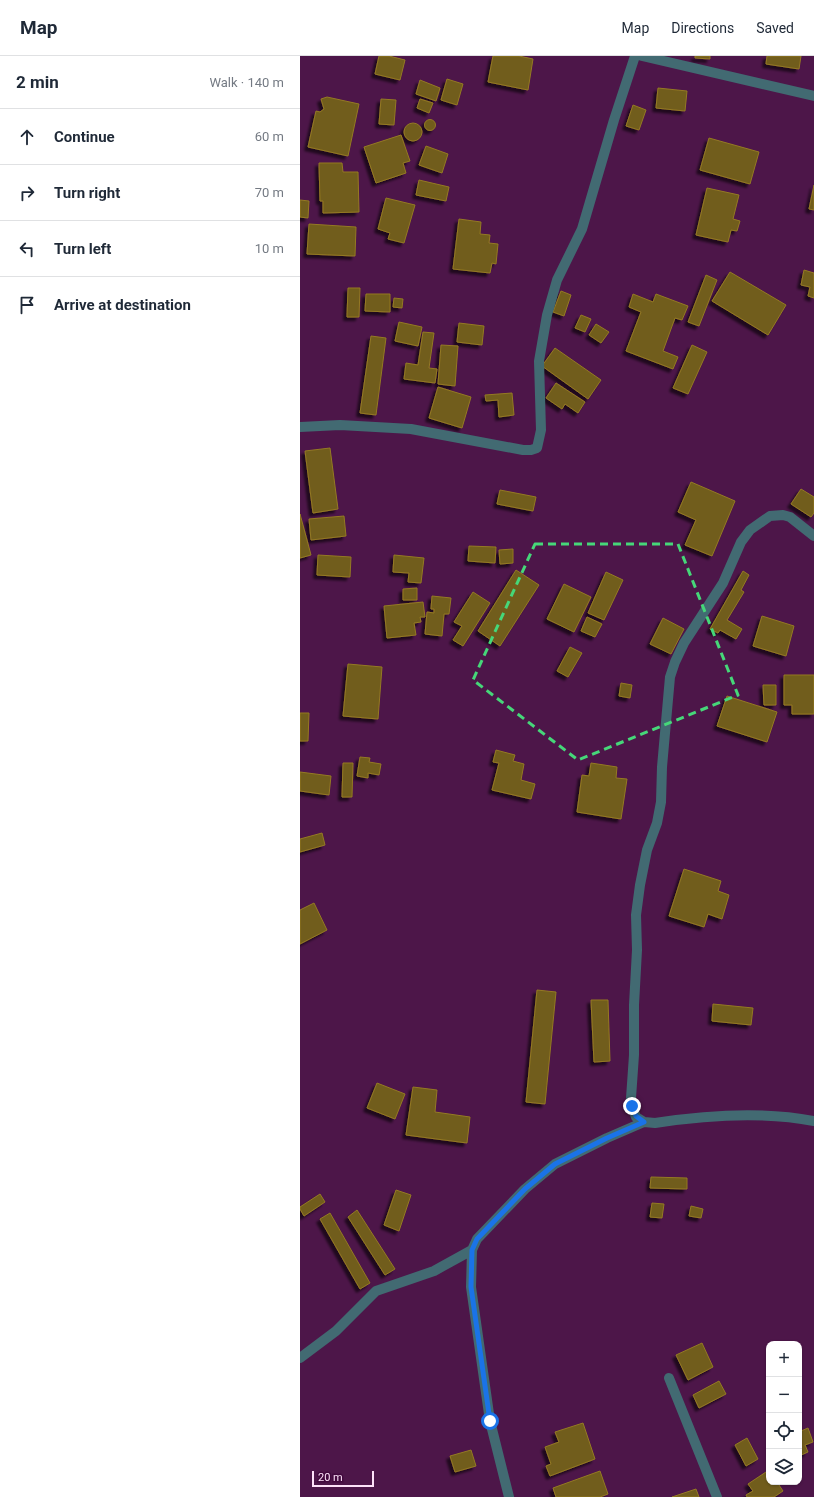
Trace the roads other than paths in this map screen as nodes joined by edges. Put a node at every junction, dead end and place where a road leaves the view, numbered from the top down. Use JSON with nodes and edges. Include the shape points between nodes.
{"nodes":[{"id":1,"x":635,"y":56,"type":"edge"},
{"id":2,"x":642,"y":56,"type":"edge"},
{"id":3,"x":814,"y":96,"type":"edge"},
{"id":4,"x":300,"y":427,"type":"edge"},
{"id":5,"x":814,"y":536,"type":"edge"},
{"id":6,"x":814,"y":1121,"type":"edge"},
{"id":7,"x":644,"y":1122,"type":"junction"},
{"id":8,"x":472,"y":1250,"type":"junction"},
{"id":9,"x":300,"y":1358,"type":"edge"},
{"id":10,"x":669,"y":1378,"type":"dead end"},
{"id":11,"x":509,"y":1497,"type":"edge"},
{"id":12,"x":717,"y":1497,"type":"edge"}],
"edges":[{"from":1,"to":4,"type":"street","via":[[582,229],[557,280],[547,315],[539,361],[542,430],[537,448],[523,450],[411,430],[340,425]]},
{"from":2,"to":3,"type":"street"},
{"from":5,"to":7,"type":"street","via":[[802,525],[783,515],[770,516],[750,530],[741,542],[723,583],[684,644],[670,677],[661,802],[647,850],[636,915],[631,1098],[636,1116]]},
{"from":6,"to":7,"type":"street","via":[[790,1116],[734,1115]]},
{"from":7,"to":8,"type":"street","via":[[555,1164],[525,1189],[477,1239]]},
{"from":8,"to":9,"type":"street","via":[[434,1271],[376,1291],[336,1331]]},
{"from":8,"to":11,"type":"street","via":[[471,1287],[490,1421]]},
{"from":10,"to":12,"type":"street"}]}
